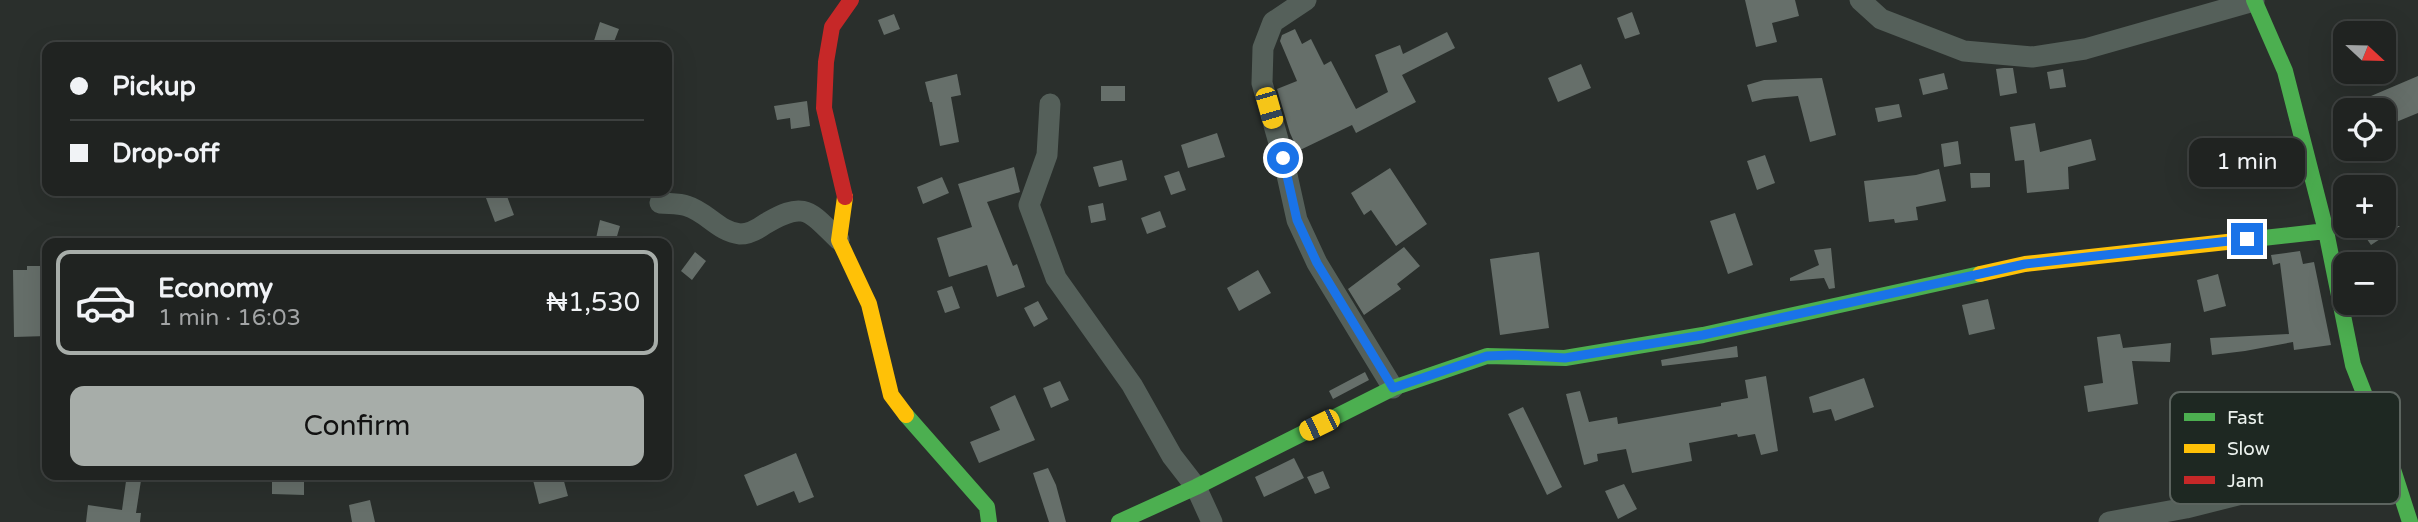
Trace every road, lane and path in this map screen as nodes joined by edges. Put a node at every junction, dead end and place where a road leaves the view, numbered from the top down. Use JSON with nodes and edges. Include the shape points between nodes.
{"nodes":[{"id":1,"x":851,"y":0,"type":"edge"},
{"id":2,"x":1306,"y":0,"type":"edge"},
{"id":3,"x":1860,"y":0,"type":"edge"},
{"id":4,"x":2254,"y":1,"type":"edge"},
{"id":5,"x":1050,"y":104,"type":"dead end"},
{"id":6,"x":660,"y":203,"type":"dead end"},
{"id":7,"x":2326,"y":231,"type":"junction"},
{"id":8,"x":839,"y":240,"type":"junction"},
{"id":9,"x":1393,"y":388,"type":"junction"},
{"id":10,"x":2364,"y":392,"type":"edge"},
{"id":11,"x":1196,"y":487,"type":"junction"},
{"id":12,"x":2400,"y":491,"type":"edge"},
{"id":13,"x":2202,"y":504,"type":"edge"},
{"id":14,"x":989,"y":522,"type":"edge"},
{"id":15,"x":1119,"y":522,"type":"edge"},
{"id":16,"x":1212,"y":522,"type":"edge"},
{"id":17,"x":2109,"y":522,"type":"edge"},
{"id":18,"x":2410,"y":522,"type":"edge"}],
"edges":[{"from":1,"to":8,"type":"street","via":[[832,27],[826,62],[824,108],[845,197]]},
{"from":2,"to":9,"type":"street","via":[[1273,22],[1263,48],[1262,83],[1297,220],[1317,263]]},
{"from":3,"to":4,"type":"street","via":[[1881,19],[1964,51],[2032,57],[2085,49]]},
{"from":4,"to":7,"type":"street","via":[[2285,71]]},
{"from":5,"to":11,"type":"street","via":[[1047,155],[1029,205],[1056,278],[1132,385],[1172,456]]},
{"from":6,"to":8,"type":"street","via":[[686,205],[723,229],[742,234],[789,211],[801,211],[817,218]]},
{"from":7,"to":9,"type":"street","via":[[2025,264],[1703,335],[1565,358],[1487,356]]},
{"from":7,"to":10,"type":"street","via":[[2353,365]]},
{"from":8,"to":14,"type":"street","via":[[869,304],[891,395],[987,507]]},
{"from":9,"to":11,"type":"street"},
{"from":11,"to":15,"type":"street"},
{"from":11,"to":16,"type":"street"},
{"from":12,"to":18,"type":"street"},
{"from":13,"to":17,"type":"street"}]}
